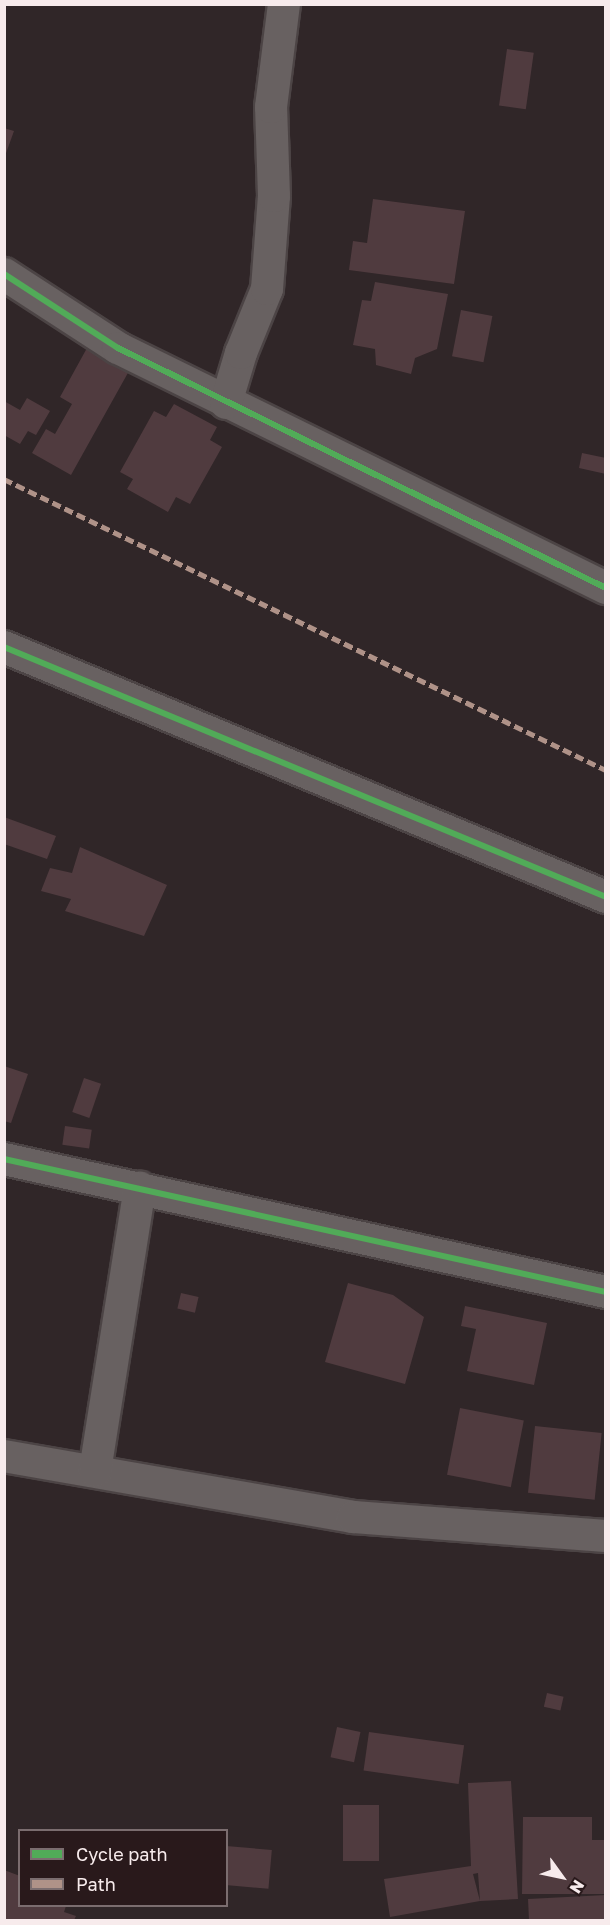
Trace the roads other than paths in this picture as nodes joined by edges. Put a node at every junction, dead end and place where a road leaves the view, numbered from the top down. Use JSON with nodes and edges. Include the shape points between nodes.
{"nodes":[{"id":1,"x":284,"y":4,"type":"edge"},
{"id":2,"x":4,"y":274,"type":"edge"},
{"id":3,"x":226,"y":403,"type":"junction"},
{"id":4,"x":606,"y":588,"type":"edge"},
{"id":5,"x":4,"y":646,"type":"edge"},
{"id":6,"x":606,"y":897,"type":"edge"},
{"id":7,"x":4,"y":1159,"type":"edge"},
{"id":8,"x":140,"y":1188,"type":"junction"},
{"id":9,"x":606,"y":1292,"type":"edge"},
{"id":10,"x":4,"y":1456,"type":"edge"},
{"id":11,"x":95,"y":1471,"type":"junction"},
{"id":12,"x":606,"y":1536,"type":"edge"}],
"edges":[{"from":1,"to":3,"type":"street","via":[[271,107],[274,196],[267,289],[240,353]]},
{"from":2,"to":3,"type":"street","via":[[118,348]]},
{"from":3,"to":4,"type":"street"},
{"from":5,"to":6,"type":"street"},
{"from":7,"to":8,"type":"street"},
{"from":8,"to":9,"type":"street"},
{"from":8,"to":11,"type":"street"},
{"from":10,"to":11,"type":"street"},
{"from":11,"to":12,"type":"street","via":[[353,1517]]}]}
